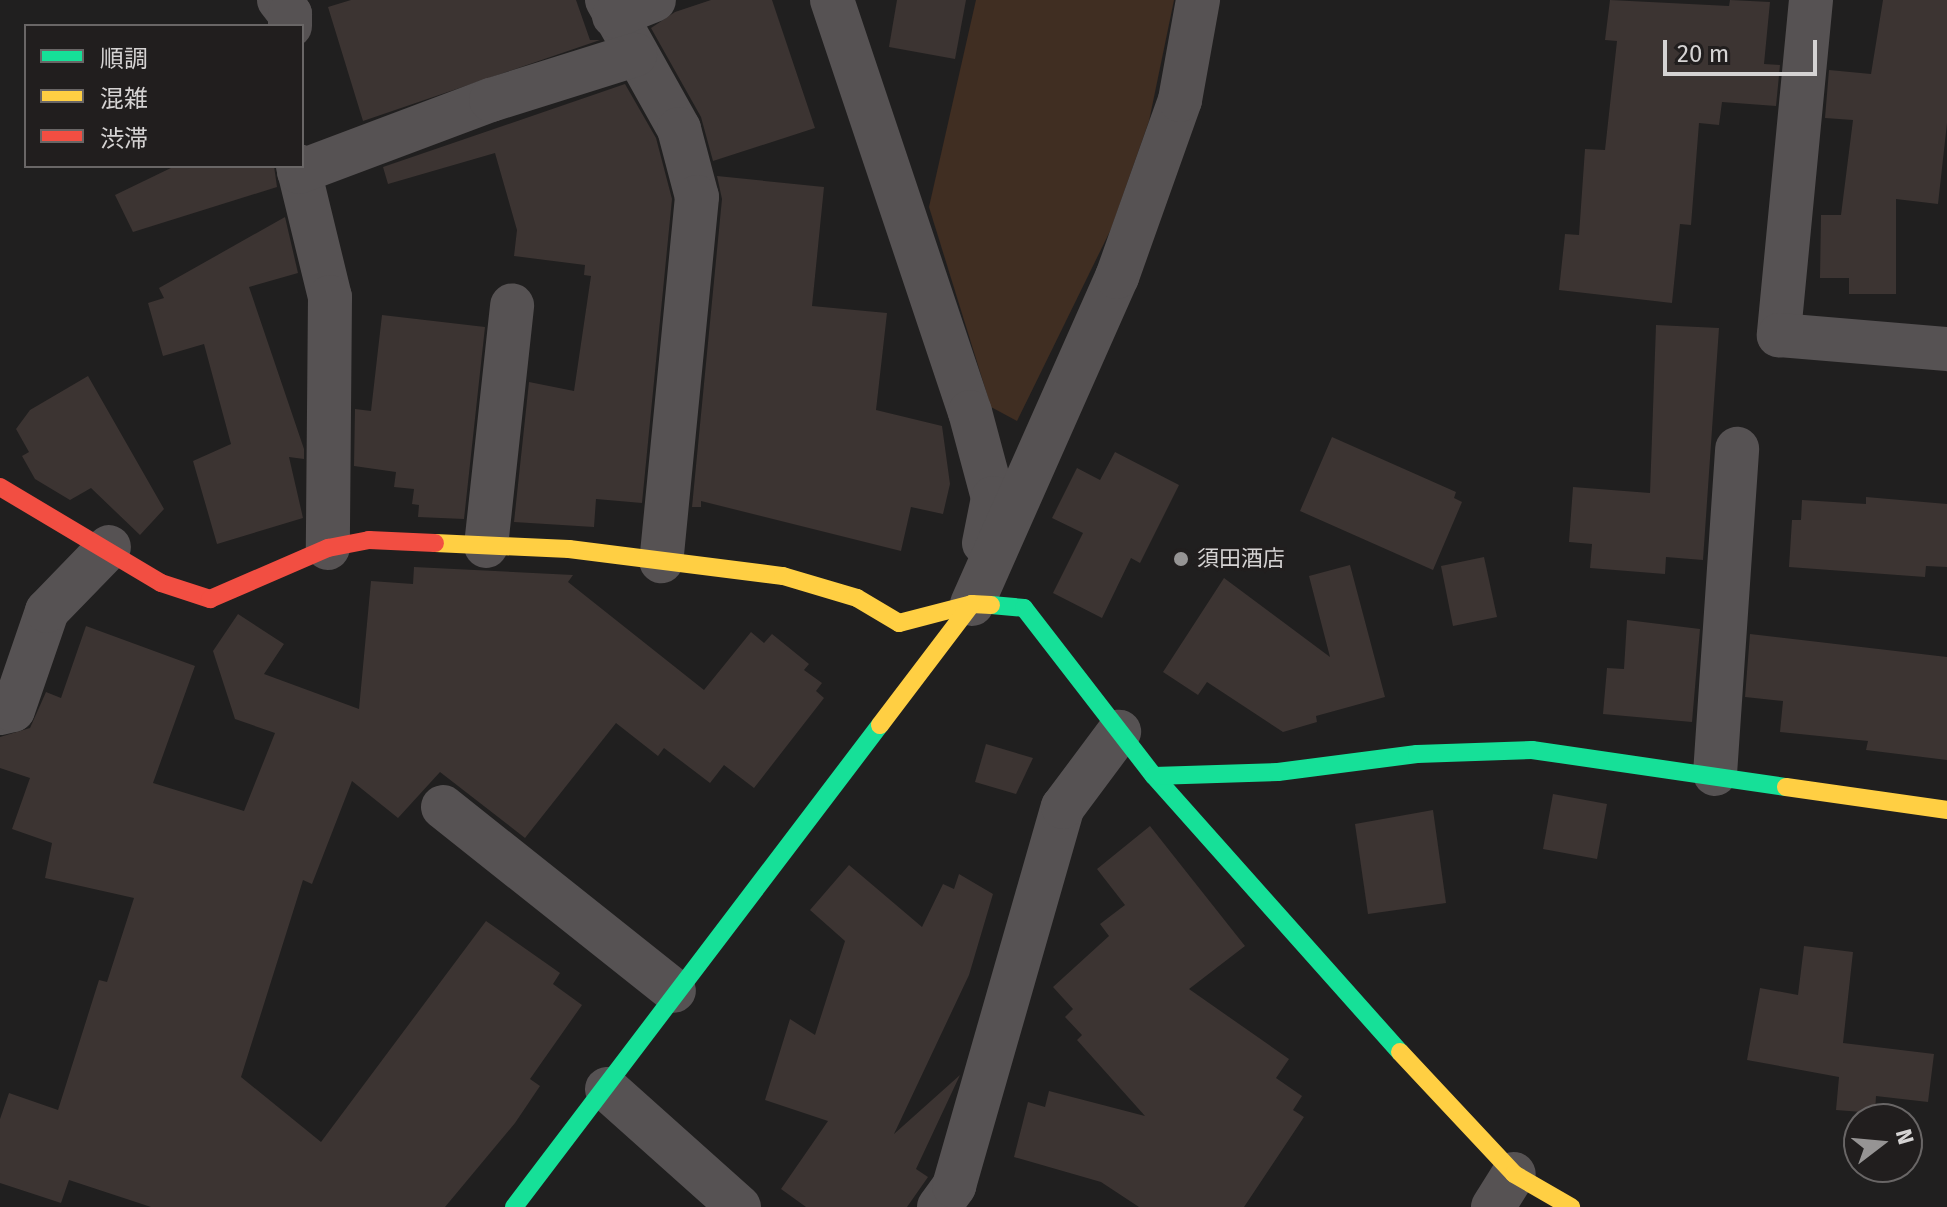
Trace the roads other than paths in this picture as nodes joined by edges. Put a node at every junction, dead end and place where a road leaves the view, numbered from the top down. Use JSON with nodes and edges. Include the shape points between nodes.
{"nodes":[{"id":1,"x":654,"y":0,"type":"edge"},
{"id":2,"x":832,"y":0,"type":"edge"},
{"id":3,"x":1198,"y":0,"type":"edge"},
{"id":4,"x":1811,"y":0,"type":"edge"},
{"id":5,"x":611,"y":8,"type":"edge"},
{"id":6,"x":635,"y":55,"type":"junction"},
{"id":7,"x":304,"y":167,"type":"edge"},
{"id":8,"x":298,"y":169,"type":"edge"},
{"id":9,"x":512,"y":305,"type":"dead end"},
{"id":10,"x":1947,"y":349,"type":"edge"},
{"id":11,"x":1737,"y":449,"type":"dead end"},
{"id":12,"x":0,"y":487,"type":"edge"},
{"id":13,"x":486,"y":546,"type":"junction"},
{"id":14,"x":109,"y":547,"type":"junction"},
{"id":15,"x":328,"y":548,"type":"junction"},
{"id":16,"x":661,"y":561,"type":"junction"},
{"id":17,"x":972,"y":604,"type":"junction"},
{"id":18,"x":0,"y":713,"type":"edge"},
{"id":19,"x":1119,"y":732,"type":"junction"},
{"id":20,"x":1715,"y":774,"type":"junction"},
{"id":21,"x":1154,"y":776,"type":"junction"},
{"id":22,"x":443,"y":807,"type":"dead end"},
{"id":23,"x":1947,"y":810,"type":"edge"},
{"id":24,"x":674,"y":991,"type":"junction"},
{"id":25,"x":607,"y":1089,"type":"junction"},
{"id":26,"x":1503,"y":1190,"type":"edge"},
{"id":27,"x":514,"y":1207,"type":"edge"},
{"id":28,"x":739,"y":1207,"type":"edge"},
{"id":29,"x":939,"y":1207,"type":"edge"},
{"id":30,"x":1571,"y":1207,"type":"edge"}],
"edges":[{"from":1,"to":5,"type":"street"},
{"from":2,"to":17,"type":"street","via":[[970,412],[993,498]]},
{"from":3,"to":17,"type":"street","via":[[1180,100],[1117,277]]},
{"from":4,"to":10,"type":"street","via":[[1779,335]]},
{"from":5,"to":6,"type":"street"},
{"from":6,"to":7,"type":"street"},
{"from":6,"to":16,"type":"street","via":[[679,129],[697,197]]},
{"from":8,"to":15,"type":"street","via":[[330,297]]},
{"from":9,"to":13,"type":"street"},
{"from":11,"to":20,"type":"street"},
{"from":12,"to":14,"type":"street"},
{"from":13,"to":15,"type":"street","via":[[369,540]]},
{"from":13,"to":16,"type":"street"},
{"from":14,"to":15,"type":"street","via":[[161,583],[210,599]]},
{"from":14,"to":18,"type":"street","via":[[47,611],[13,710]]},
{"from":16,"to":17,"type":"street","via":[[783,576],[857,598],[899,623]]},
{"from":17,"to":19,"type":"street","via":[[1024,608]]},
{"from":17,"to":24,"type":"street"},
{"from":19,"to":21,"type":"street"},
{"from":19,"to":29,"type":"street","via":[[1063,807],[954,1186]]},
{"from":20,"to":21,"type":"street","via":[[1532,750],[1417,754],[1278,772]]},
{"from":20,"to":23,"type":"street"},
{"from":21,"to":26,"type":"street"},
{"from":22,"to":24,"type":"street"},
{"from":24,"to":25,"type":"street"},
{"from":25,"to":27,"type":"street"},
{"from":25,"to":28,"type":"street"},
{"from":26,"to":30,"type":"street"}]}
